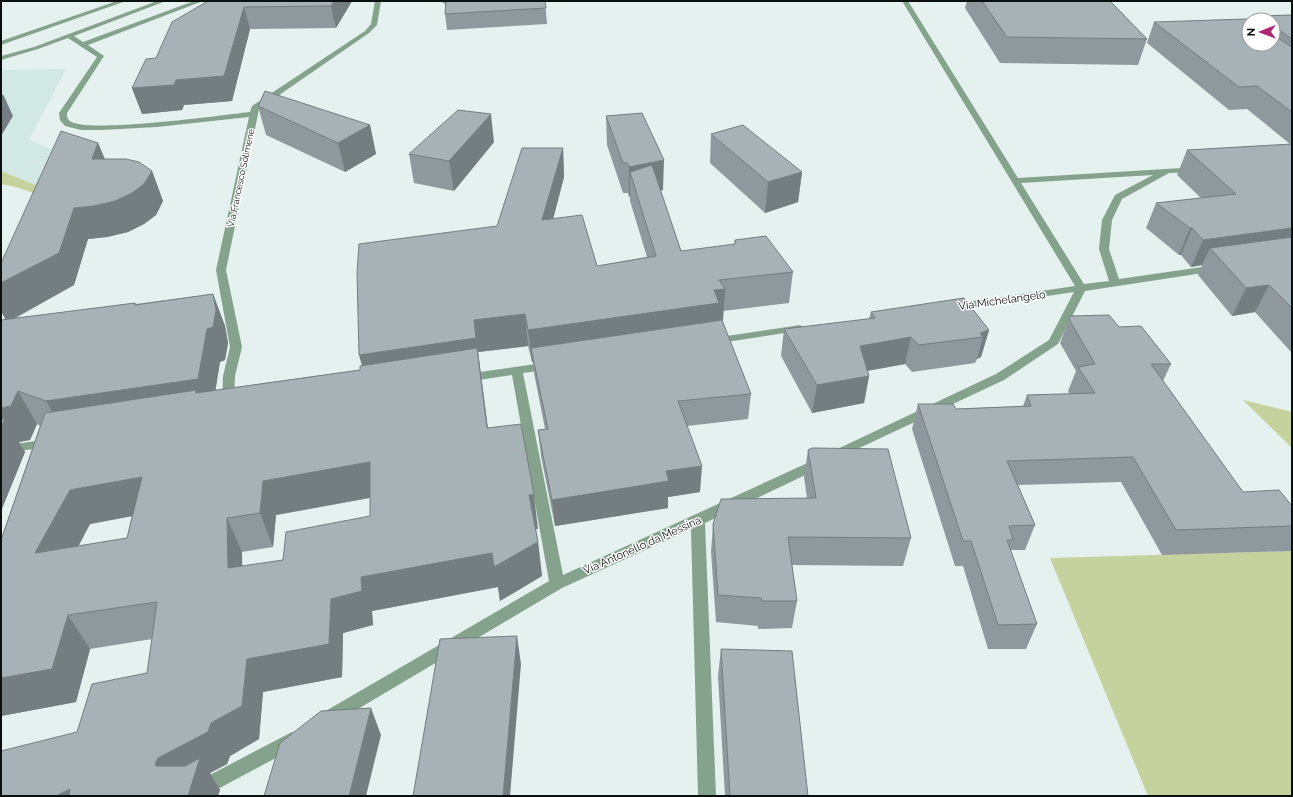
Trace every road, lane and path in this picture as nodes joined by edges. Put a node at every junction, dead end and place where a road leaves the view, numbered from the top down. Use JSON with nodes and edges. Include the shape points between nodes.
{"nodes":[{"id":1,"x":123,"y":1,"type":"edge"},
{"id":2,"x":163,"y":1,"type":"edge"},
{"id":3,"x":200,"y":1,"type":"edge"},
{"id":4,"x":378,"y":1,"type":"edge"},
{"id":5,"x":905,"y":1,"type":"edge"},
{"id":6,"x":69,"y":36,"type":"junction"},
{"id":7,"x":1,"y":43,"type":"edge"},
{"id":8,"x":83,"y":44,"type":"junction"},
{"id":9,"x":1,"y":58,"type":"edge"},
{"id":10,"x":254,"y":114,"type":"junction"},
{"id":11,"x":1206,"y":168,"type":"edge"},
{"id":12,"x":1167,"y":171,"type":"junction"},
{"id":13,"x":1016,"y":181,"type":"junction"},
{"id":14,"x":1230,"y":266,"type":"edge"},
{"id":15,"x":1115,"y":283,"type":"junction"},
{"id":16,"x":1081,"y":288,"type":"junction"},
{"id":17,"x":939,"y":309,"type":"edge"},
{"id":18,"x":813,"y":327,"type":"edge"},
{"id":19,"x":703,"y":342,"type":"edge"},
{"id":20,"x":563,"y":363,"type":"edge"},
{"id":21,"x":517,"y":370,"type":"junction"},
{"id":22,"x":454,"y":380,"type":"edge"},
{"id":23,"x":231,"y":414,"type":"edge"},
{"id":24,"x":1,"y":450,"type":"edge"},
{"id":25,"x":48,"y":457,"type":"edge"},
{"id":26,"x":698,"y":520,"type":"junction"},
{"id":27,"x":557,"y":584,"type":"junction"},
{"id":28,"x":318,"y":725,"type":"edge"},
{"id":29,"x":304,"y":733,"type":"edge"},
{"id":30,"x":188,"y":796,"type":"edge"},
{"id":31,"x":707,"y":796,"type":"edge"}],
"edges":[{"from":1,"to":7,"type":"street"},
{"from":2,"to":6,"type":"street"},
{"from":3,"to":8,"type":"street"},
{"from":4,"to":10,"type":"street","name":"Via Francesco Solimene","via":[[374,25],[367,32],[255,108]]},
{"from":5,"to":13,"type":"street"},
{"from":6,"to":8,"type":"street"},
{"from":6,"to":9,"type":"street"},
{"from":8,"to":10,"type":"street","via":[[101,56],[63,113],[64,120],[69,124],[115,128]]},
{"from":10,"to":23,"type":"street","name":"Via Francesco Solimene","via":[[221,270],[236,347],[229,376]]},
{"from":11,"to":12,"type":"street"},
{"from":12,"to":13,"type":"street"},
{"from":12,"to":15,"type":"street","via":[[1118,197],[1107,220],[1104,249]]},
{"from":13,"to":16,"type":"street"},
{"from":14,"to":15,"type":"street","name":"Via Michelangelo"},
{"from":15,"to":16,"type":"street","name":"Via Michelangelo"},
{"from":16,"to":17,"type":"street","name":"Via Michelangelo"},
{"from":16,"to":26,"type":"street","name":"Via Antonello da Messina","via":[[1054,342],[1000,377]]},
{"from":18,"to":19,"type":"street"},
{"from":20,"to":21,"type":"street"},
{"from":21,"to":22,"type":"street"},
{"from":21,"to":27,"type":"street"},
{"from":24,"to":25,"type":"street","via":[[56,442]]},
{"from":26,"to":27,"type":"street","name":"Via Antonello da Messina"},
{"from":26,"to":31,"type":"street"},
{"from":27,"to":28,"type":"street","name":"Via Antonello da Messina"},
{"from":29,"to":30,"type":"street"}]}
